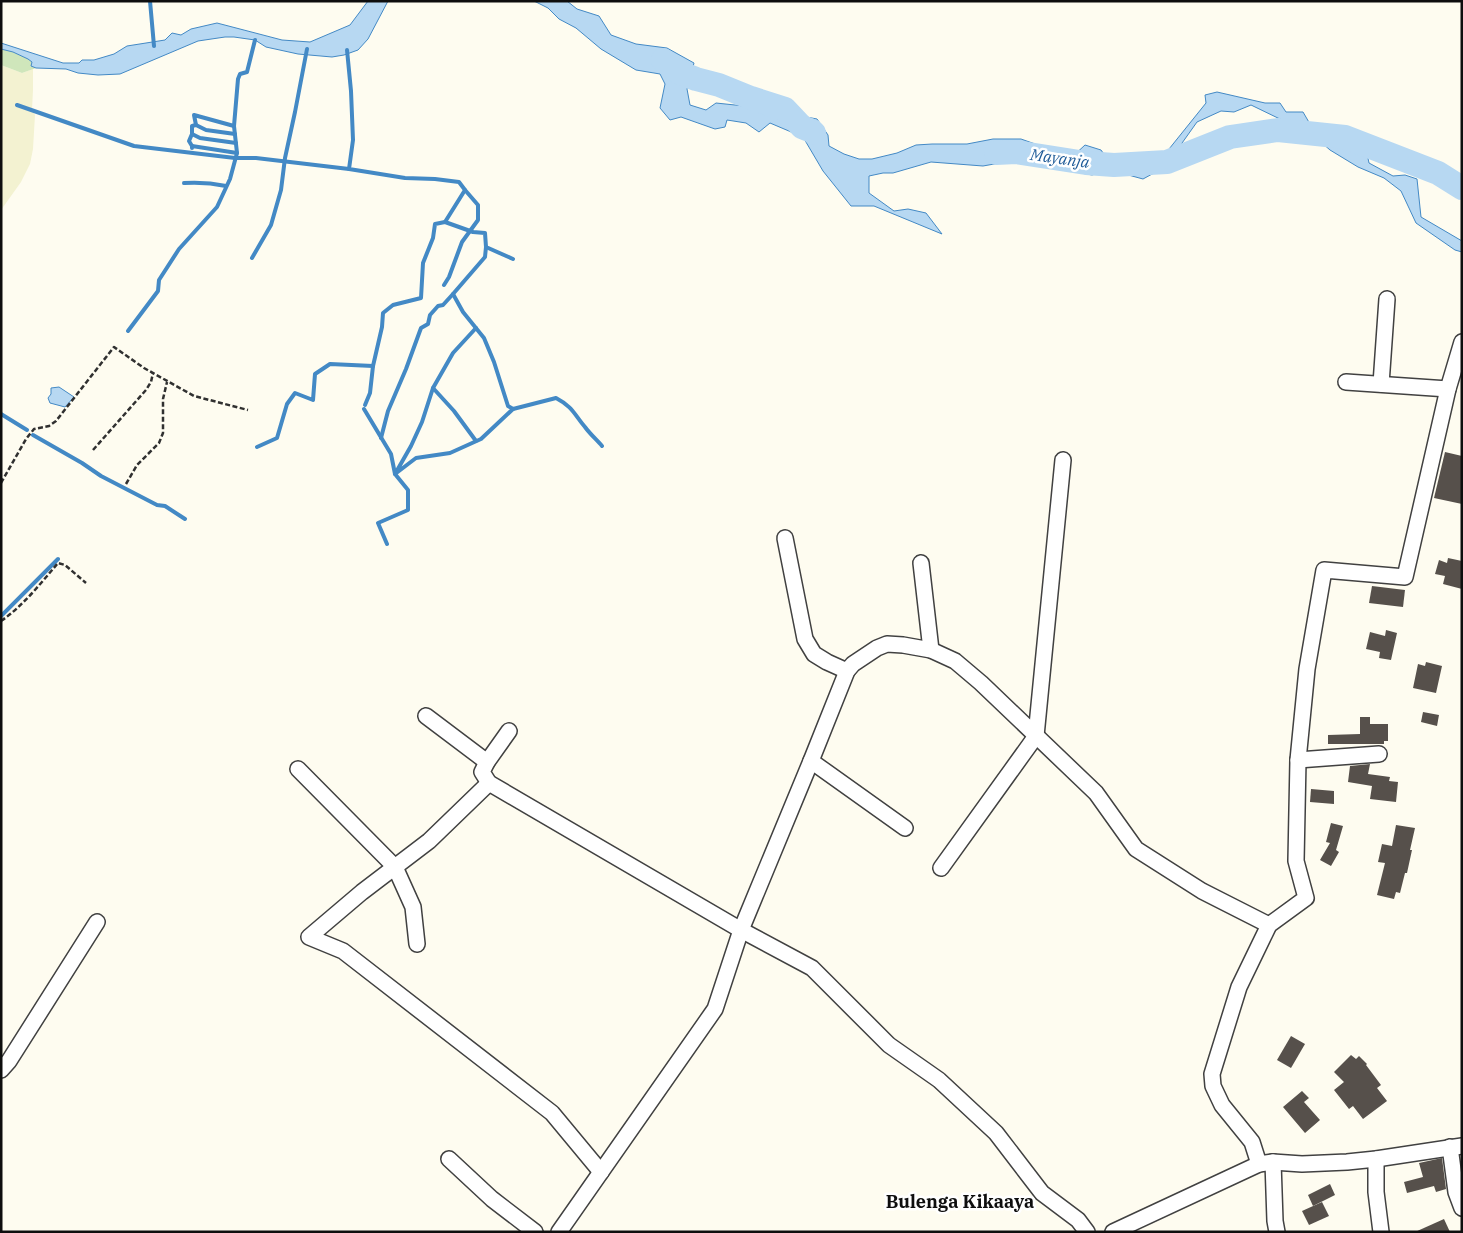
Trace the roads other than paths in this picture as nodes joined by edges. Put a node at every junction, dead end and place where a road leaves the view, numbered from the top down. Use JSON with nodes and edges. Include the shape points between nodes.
{"nodes":[{"id":1,"x":1386,"y":299,"type":"dead end"},
{"id":2,"x":1462,"y":342,"type":"edge"},
{"id":3,"x":1346,"y":382,"type":"dead end"},
{"id":4,"x":1381,"y":384,"type":"junction"},
{"id":5,"x":1448,"y":388,"type":"junction"},
{"id":6,"x":1062,"y":460,"type":"dead end"},
{"id":7,"x":785,"y":538,"type":"dead end"},
{"id":8,"x":921,"y":564,"type":"dead end"},
{"id":9,"x":931,"y":650,"type":"junction"},
{"id":10,"x":847,"y":670,"type":"junction"},
{"id":11,"x":426,"y":716,"type":"dead end"},
{"id":12,"x":509,"y":731,"type":"dead end"},
{"id":13,"x":1036,"y":736,"type":"junction"},
{"id":14,"x":1379,"y":754,"type":"dead end"},
{"id":15,"x":1298,"y":760,"type":"junction"},
{"id":16,"x":811,"y":761,"type":"junction"},
{"id":17,"x":487,"y":762,"type":"junction"},
{"id":18,"x":298,"y":769,"type":"dead end"},
{"id":19,"x":489,"y":783,"type":"junction"},
{"id":20,"x":905,"y":828,"type":"dead end"},
{"id":21,"x":395,"y":866,"type":"junction"},
{"id":22,"x":941,"y":868,"type":"dead end"},
{"id":23,"x":97,"y":922,"type":"dead end"},
{"id":24,"x":1269,"y":925,"type":"junction"},
{"id":25,"x":741,"y":930,"type":"junction"},
{"id":26,"x":417,"y":944,"type":"dead end"},
{"id":27,"x":1,"y":1070,"type":"edge"},
{"id":28,"x":1456,"y":1147,"type":"edge"},
{"id":29,"x":449,"y":1159,"type":"dead end"},
{"id":30,"x":1376,"y":1160,"type":"junction"},
{"id":31,"x":1266,"y":1164,"type":"junction"},
{"id":32,"x":601,"y":1172,"type":"junction"},
{"id":33,"x":1462,"y":1208,"type":"edge"},
{"id":34,"x":536,"y":1232,"type":"edge"},
{"id":35,"x":559,"y":1232,"type":"edge"},
{"id":36,"x":1087,"y":1232,"type":"edge"},
{"id":37,"x":1113,"y":1232,"type":"edge"},
{"id":38,"x":1277,"y":1232,"type":"edge"},
{"id":39,"x":1381,"y":1232,"type":"edge"}],
"edges":[{"from":1,"to":4,"type":"street"},
{"from":2,"to":5,"type":"street"},
{"from":3,"to":4,"type":"street"},
{"from":4,"to":5,"type":"street"},
{"from":5,"to":15,"type":"street","via":[[1405,577],[1324,570],[1307,669]]},
{"from":6,"to":13,"type":"street"},
{"from":7,"to":10,"type":"street","via":[[805,639],[814,654]]},
{"from":8,"to":9,"type":"street"},
{"from":9,"to":10,"type":"street","via":[[887,644]]},
{"from":9,"to":13,"type":"street","via":[[955,661]]},
{"from":10,"to":16,"type":"street"},
{"from":11,"to":17,"type":"street"},
{"from":12,"to":17,"type":"street"},
{"from":13,"to":22,"type":"street"},
{"from":13,"to":24,"type":"street","via":[[1096,793],[1136,849],[1202,891]]},
{"from":14,"to":15,"type":"street"},
{"from":15,"to":24,"type":"street","via":[[1296,861],[1306,898]]},
{"from":16,"to":20,"type":"street"},
{"from":16,"to":25,"type":"street"},
{"from":17,"to":19,"type":"street","via":[[482,772]]},
{"from":18,"to":21,"type":"street"},
{"from":19,"to":21,"type":"street","via":[[429,840]]},
{"from":19,"to":25,"type":"street"},
{"from":21,"to":26,"type":"street","via":[[413,907]]},
{"from":21,"to":32,"type":"street","via":[[309,937],[343,951],[552,1113]]},
{"from":23,"to":27,"type":"street"},
{"from":24,"to":31,"type":"street","via":[[1239,987],[1212,1074],[1213,1086],[1222,1105]]},
{"from":25,"to":32,"type":"street","via":[[715,1009]]},
{"from":25,"to":36,"type":"street","via":[[812,968],[889,1045],[939,1080],[996,1132],[1042,1192],[1078,1220]]},
{"from":28,"to":30,"type":"street"},
{"from":28,"to":33,"type":"street","via":[[1456,1192]]},
{"from":29,"to":34,"type":"street","via":[[492,1199]]},
{"from":30,"to":31,"type":"street"},
{"from":30,"to":39,"type":"street"},
{"from":31,"to":37,"type":"street"},
{"from":31,"to":38,"type":"street"},
{"from":32,"to":35,"type":"street"}]}
